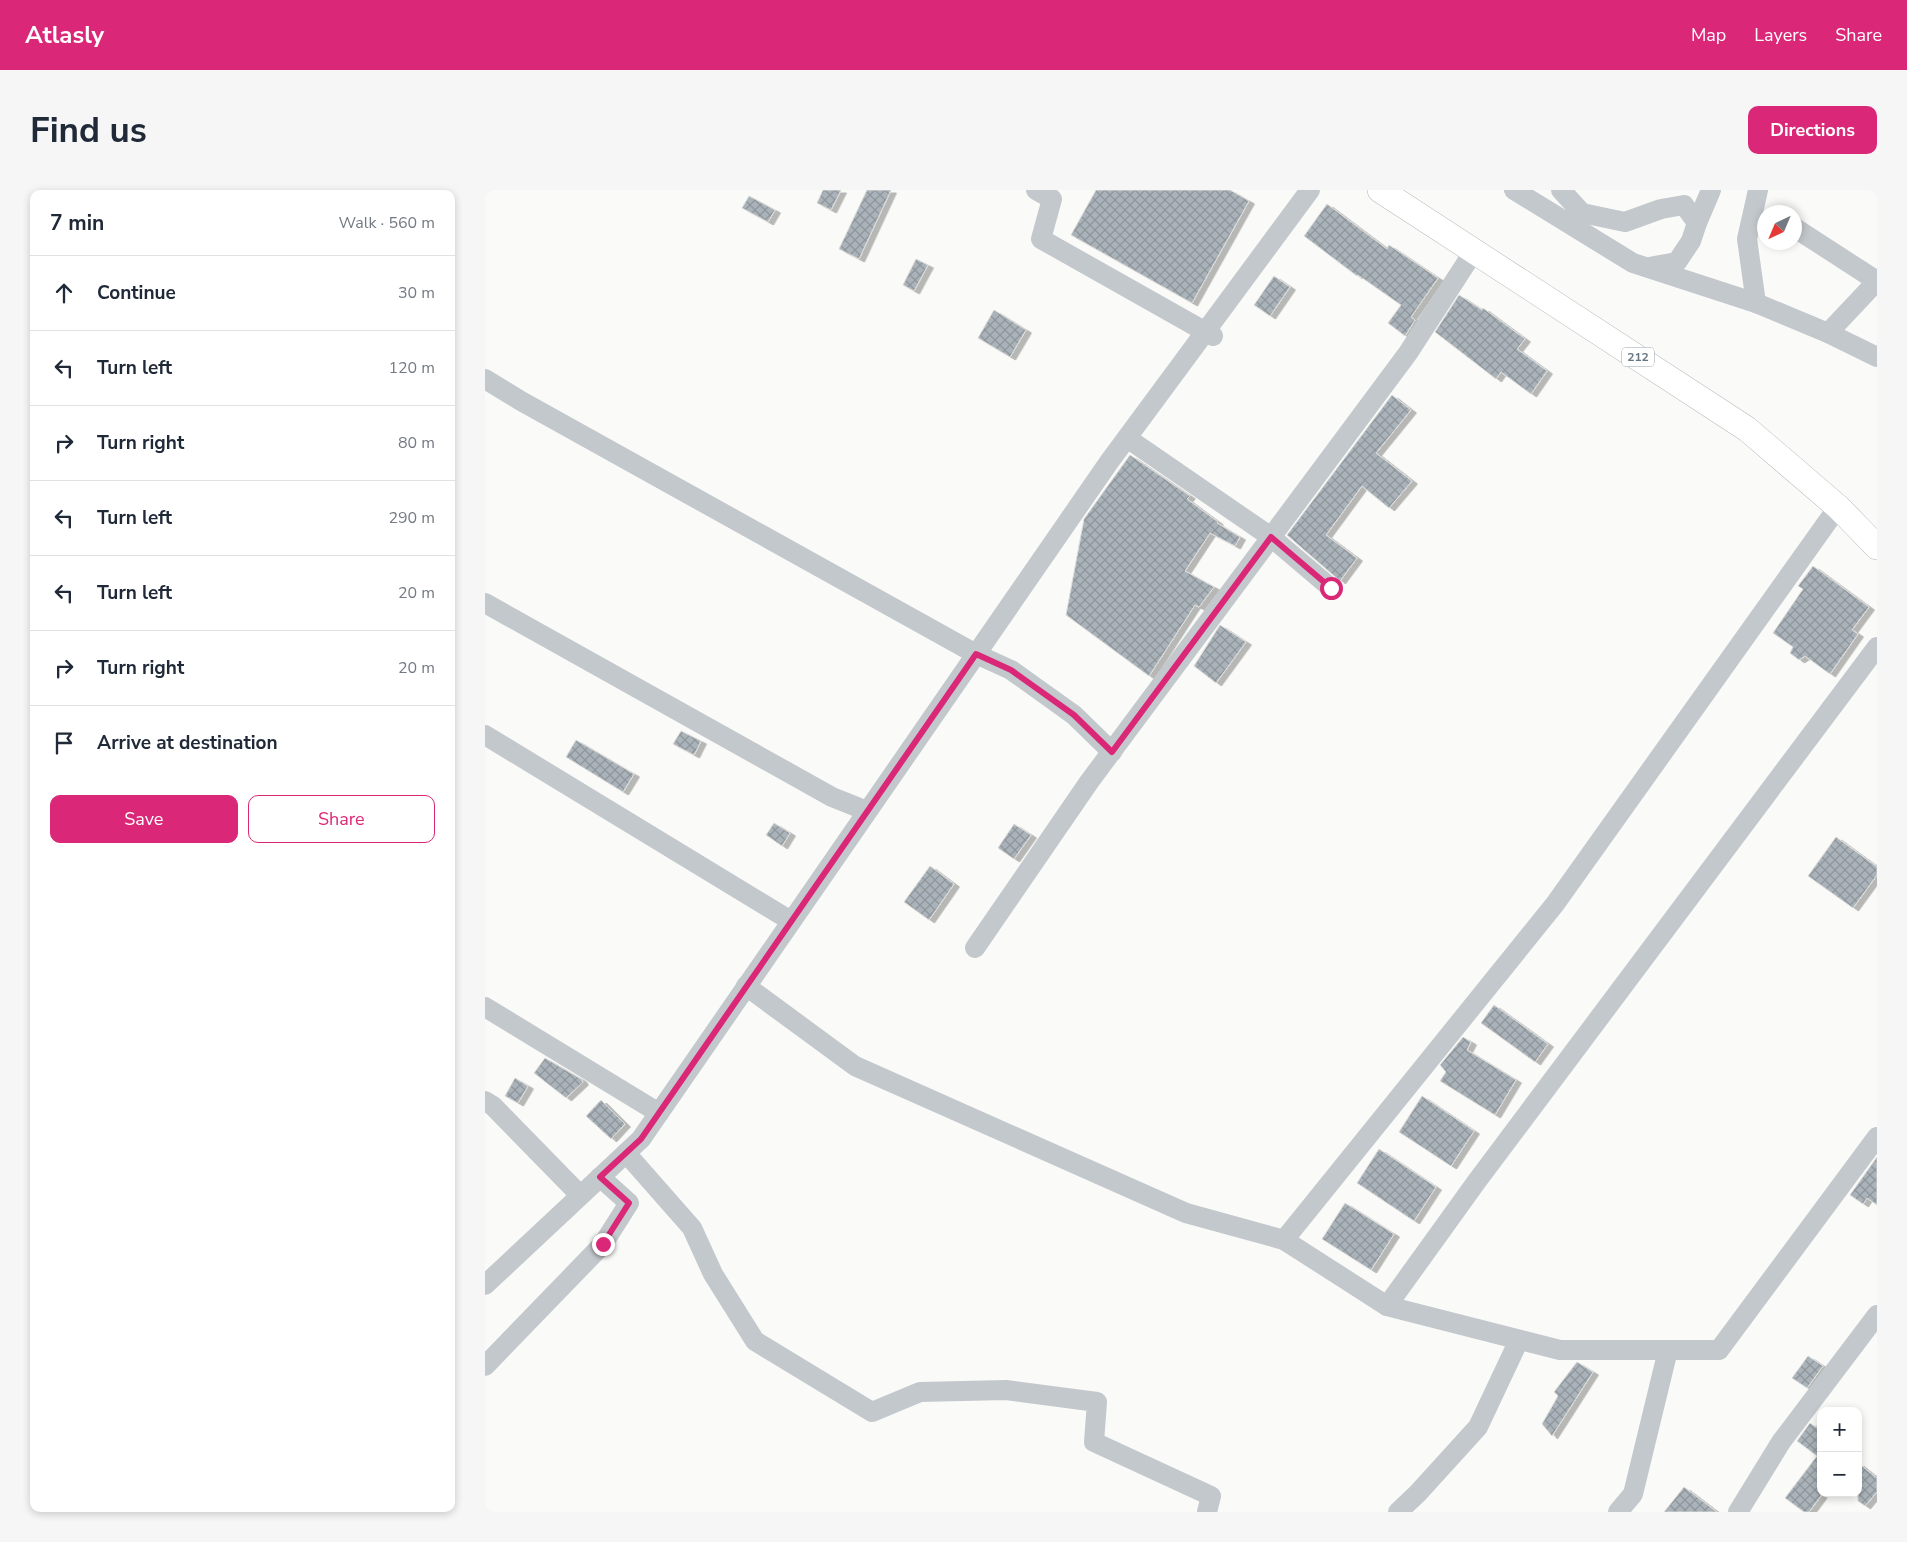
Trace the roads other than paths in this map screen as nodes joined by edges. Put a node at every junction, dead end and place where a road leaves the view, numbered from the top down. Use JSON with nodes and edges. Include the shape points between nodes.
{"nodes":[{"id":1,"x":1310,"y":190,"type":"edge"},
{"id":2,"x":1380,"y":190,"type":"edge"},
{"id":3,"x":1514,"y":190,"type":"edge"},
{"id":4,"x":1561,"y":190,"type":"edge"},
{"id":5,"x":1711,"y":190,"type":"edge"},
{"id":6,"x":1040,"y":191,"type":"edge"},
{"id":7,"x":1761,"y":202,"type":"edge"},
{"id":8,"x":1697,"y":223,"type":"junction"},
{"id":9,"x":1802,"y":233,"type":"edge"},
{"id":10,"x":1474,"y":251,"type":"junction"},
{"id":11,"x":1648,"y":268,"type":"junction"},
{"id":12,"x":1877,"y":281,"type":"edge"},
{"id":13,"x":1756,"y":303,"type":"junction"},
{"id":14,"x":1828,"y":333,"type":"junction"},
{"id":15,"x":1209,"y":334,"type":"junction"},
{"id":16,"x":1877,"y":357,"type":"edge"},
{"id":17,"x":485,"y":379,"type":"edge"},
{"id":18,"x":1127,"y":438,"type":"junction"},
{"id":19,"x":1838,"y":506,"type":"junction"},
{"id":20,"x":1271,"y":537,"type":"junction"},
{"id":21,"x":1877,"y":548,"type":"edge"},
{"id":22,"x":1331,"y":588,"type":"dead end"},
{"id":23,"x":485,"y":603,"type":"edge"},
{"id":24,"x":1877,"y":647,"type":"edge"},
{"id":25,"x":976,"y":654,"type":"junction"},
{"id":26,"x":485,"y":735,"type":"edge"},
{"id":27,"x":1112,"y":752,"type":"junction"},
{"id":28,"x":867,"y":811,"type":"junction"},
{"id":29,"x":791,"y":921,"type":"junction"},
{"id":30,"x":975,"y":948,"type":"dead end"},
{"id":31,"x":746,"y":986,"type":"junction"},
{"id":32,"x":485,"y":1007,"type":"edge"},
{"id":33,"x":485,"y":1101,"type":"edge"},
{"id":34,"x":659,"y":1113,"type":"junction"},
{"id":35,"x":1877,"y":1138,"type":"edge"},
{"id":36,"x":626,"y":1153,"type":"junction"},
{"id":37,"x":600,"y":1177,"type":"junction"},
{"id":38,"x":580,"y":1195,"type":"junction"},
{"id":39,"x":1285,"y":1240,"type":"junction"},
{"id":40,"x":485,"y":1285,"type":"edge"},
{"id":41,"x":1387,"y":1306,"type":"junction"},
{"id":42,"x":1877,"y":1316,"type":"edge"},
{"id":43,"x":1519,"y":1340,"type":"junction"},
{"id":44,"x":1668,"y":1350,"type":"junction"},
{"id":45,"x":485,"y":1366,"type":"edge"},
{"id":46,"x":1207,"y":1512,"type":"edge"},
{"id":47,"x":1398,"y":1512,"type":"edge"},
{"id":48,"x":1618,"y":1512,"type":"edge"},
{"id":49,"x":1738,"y":1512,"type":"edge"}],
"edges":[{"from":1,"to":15,"type":"street"},
{"from":2,"to":10,"type":"main road","number":"212"},
{"from":3,"to":11,"type":"street"},
{"from":4,"to":8,"type":"street","via":[[1583,213],[1625,222],[1661,209],[1684,205]]},
{"from":5,"to":8,"type":"street"},
{"from":6,"to":15,"type":"street","via":[[1052,199],[1041,239]]},
{"from":7,"to":13,"type":"street","via":[[1747,239]]},
{"from":8,"to":11,"type":"street","via":[[1691,241],[1677,262]]},
{"from":9,"to":12,"type":"street"},
{"from":10,"to":19,"type":"main road","number":"212","via":[[1747,428]]},
{"from":10,"to":20,"type":"street","via":[[1408,353]]},
{"from":11,"to":13,"type":"street"},
{"from":12,"to":14,"type":"street"},
{"from":13,"to":14,"type":"street"},
{"from":14,"to":16,"type":"street"},
{"from":15,"to":18,"type":"street"},
{"from":17,"to":25,"type":"street"},
{"from":18,"to":20,"type":"street"},
{"from":18,"to":25,"type":"street"},
{"from":19,"to":21,"type":"main road","number":"212"},
{"from":19,"to":39,"type":"street","via":[[1555,904]]},
{"from":20,"to":22,"type":"street"},
{"from":20,"to":27,"type":"street"},
{"from":23,"to":28,"type":"street","via":[[832,797]]},
{"from":24,"to":41,"type":"street"},
{"from":25,"to":27,"type":"street","via":[[1011,670],[1074,715]]},
{"from":25,"to":28,"type":"street"},
{"from":26,"to":29,"type":"street"},
{"from":27,"to":30,"type":"street"},
{"from":28,"to":29,"type":"street"},
{"from":29,"to":31,"type":"street"},
{"from":31,"to":34,"type":"street"},
{"from":31,"to":39,"type":"street","via":[[855,1066],[1186,1213]]},
{"from":32,"to":34,"type":"street"},
{"from":33,"to":38,"type":"street"},
{"from":34,"to":36,"type":"street","via":[[641,1139]]},
{"from":35,"to":44,"type":"street","via":[[1719,1350]]},
{"from":36,"to":37,"type":"street"},
{"from":36,"to":46,"type":"street","via":[[692,1228],[713,1274],[755,1341],[872,1412],[920,1392],[1006,1390],[1097,1402],[1094,1442],[1211,1496]]},
{"from":37,"to":38,"type":"street"},
{"from":37,"to":45,"type":"street","via":[[629,1203],[603,1244]]},
{"from":38,"to":40,"type":"street"},
{"from":39,"to":41,"type":"street"},
{"from":41,"to":43,"type":"street"},
{"from":42,"to":49,"type":"street","via":[[1781,1442]]},
{"from":43,"to":44,"type":"street","via":[[1560,1350]]},
{"from":43,"to":47,"type":"street","via":[[1478,1427]]},
{"from":44,"to":48,"type":"street","via":[[1633,1494]]}]}
